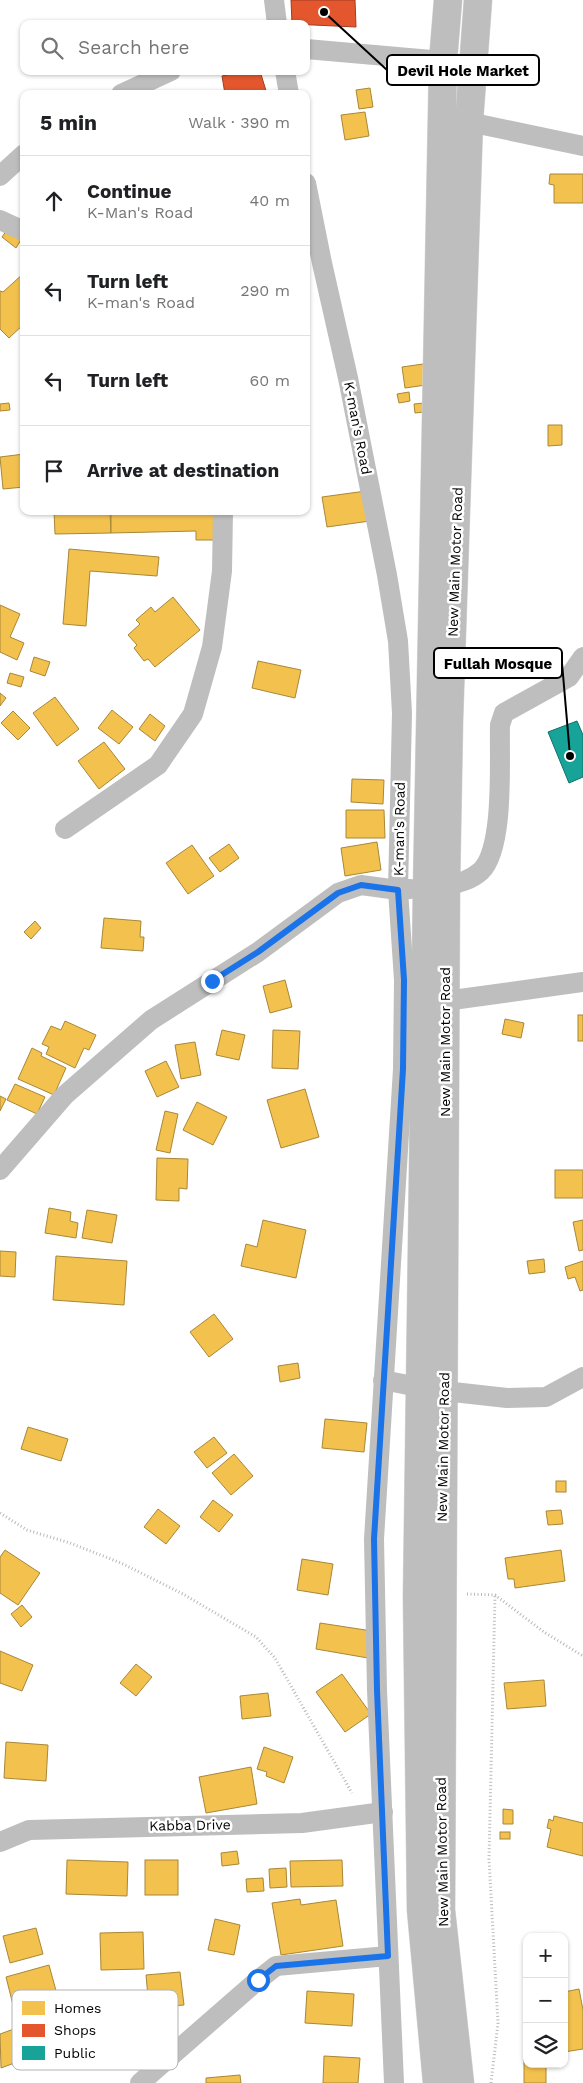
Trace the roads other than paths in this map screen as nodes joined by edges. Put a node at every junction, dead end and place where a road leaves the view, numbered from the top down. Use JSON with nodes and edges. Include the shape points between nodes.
{"nodes":[{"id":1,"x":274,"y":0,"type":"edge"},
{"id":2,"x":448,"y":0,"type":"edge"},
{"id":3,"x":478,"y":0,"type":"edge"},
{"id":4,"x":276,"y":20,"type":"edge"},
{"id":5,"x":310,"y":49,"type":"edge"},
{"id":6,"x":443,"y":61,"type":"junction"},
{"id":7,"x":162,"y":75,"type":"edge"},
{"id":8,"x":286,"y":75,"type":"edge"},
{"id":9,"x":130,"y":90,"type":"edge"},
{"id":10,"x":288,"y":90,"type":"edge"},
{"id":11,"x":469,"y":122,"type":"junction"},
{"id":12,"x":583,"y":146,"type":"edge"},
{"id":13,"x":20,"y":158,"type":"edge"},
{"id":14,"x":0,"y":176,"type":"edge"},
{"id":15,"x":310,"y":202,"type":"edge"},
{"id":16,"x":0,"y":220,"type":"edge"},
{"id":17,"x":20,"y":229,"type":"edge"},
{"id":18,"x":223,"y":515,"type":"edge"},
{"id":19,"x":583,"y":657,"type":"edge"},
{"id":20,"x":65,"y":829,"type":"dead end"},
{"id":21,"x":436,"y":886,"type":"junction"},
{"id":22,"x":398,"y":890,"type":"junction"},
{"id":23,"x":583,"y":982,"type":"edge"},
{"id":24,"x":445,"y":1001,"type":"junction"},
{"id":25,"x":410,"y":1151,"type":"junction"},
{"id":26,"x":0,"y":1170,"type":"edge"},
{"id":27,"x":583,"y":1377,"type":"edge"},
{"id":28,"x":383,"y":1380,"type":"junction"},
{"id":29,"x":431,"y":1389,"type":"junction"},
{"id":30,"x":374,"y":1813,"type":"junction"},
{"id":31,"x":0,"y":1842,"type":"edge"},
{"id":32,"x":388,"y":1956,"type":"junction"},
{"id":33,"x":178,"y":2050,"type":"edge"},
{"id":34,"x":155,"y":2070,"type":"edge"},
{"id":35,"x":140,"y":2083,"type":"edge"},
{"id":36,"x":394,"y":2083,"type":"edge"},
{"id":37,"x":437,"y":2083,"type":"edge"},
{"id":38,"x":460,"y":2083,"type":"edge"}],
"edges":[{"from":1,"to":4,"type":"street"},
{"from":2,"to":6,"type":"highway","name":"New Main Motor Road"},
{"from":3,"to":11,"type":"highway","name":"New Main Motor Road"},
{"from":5,"to":6,"type":"street"},
{"from":6,"to":21,"type":"highway","name":"New Main Motor Road"},
{"from":7,"to":9,"type":"street"},
{"from":8,"to":10,"type":"street"},
{"from":11,"to":12,"type":"street"},
{"from":11,"to":21,"type":"highway","name":"New Main Motor Road","via":[[449,721]]},
{"from":13,"to":14,"type":"street"},
{"from":15,"to":22,"type":"street","name":"K-man's Road","via":[[363,450],[398,641],[402,713]]},
{"from":16,"to":17,"type":"street"},
{"from":18,"to":20,"type":"street","via":[[222,571],[212,647],[193,714],[158,765]]},
{"from":19,"to":21,"type":"street","via":[[569,677],[504,713],[500,725],[494,850],[482,870],[465,881]]},
{"from":21,"to":22,"type":"street"},
{"from":21,"to":24,"type":"highway","name":"New Main Motor Road"},
{"from":21,"to":25,"type":"highway","name":"New Main Motor Road"},
{"from":22,"to":25,"type":"street","name":"K-man's Road","via":[[404,980],[403,1069]]},
{"from":22,"to":26,"type":"street","via":[[361,885],[338,893],[258,952],[151,1020],[65,1095]]},
{"from":23,"to":24,"type":"street"},
{"from":24,"to":29,"type":"highway","name":"New Main Motor Road"},
{"from":25,"to":28,"type":"street","name":"K-man's Road"},
{"from":25,"to":29,"type":"highway","name":"New Main Motor Road"},
{"from":27,"to":29,"type":"street","via":[[546,1397],[507,1398]]},
{"from":28,"to":29,"type":"street"},
{"from":28,"to":30,"type":"street","name":"K-man's Road","via":[[374,1539]]},
{"from":29,"to":37,"type":"highway","name":"New Main Motor Road","via":[[417,1597],[420,1910]]},
{"from":29,"to":38,"type":"highway","name":"New Main Motor Road","via":[[441,1594],[441,1910]]},
{"from":30,"to":31,"type":"street","name":"Kabba Drive","via":[[302,1823],[29,1830]]},
{"from":30,"to":32,"type":"street","name":"K-man's Road"},
{"from":32,"to":33,"type":"street","via":[[276,1966]]},
{"from":32,"to":36,"type":"street","name":"K-man's Road"},
{"from":34,"to":35,"type":"street"}]}
